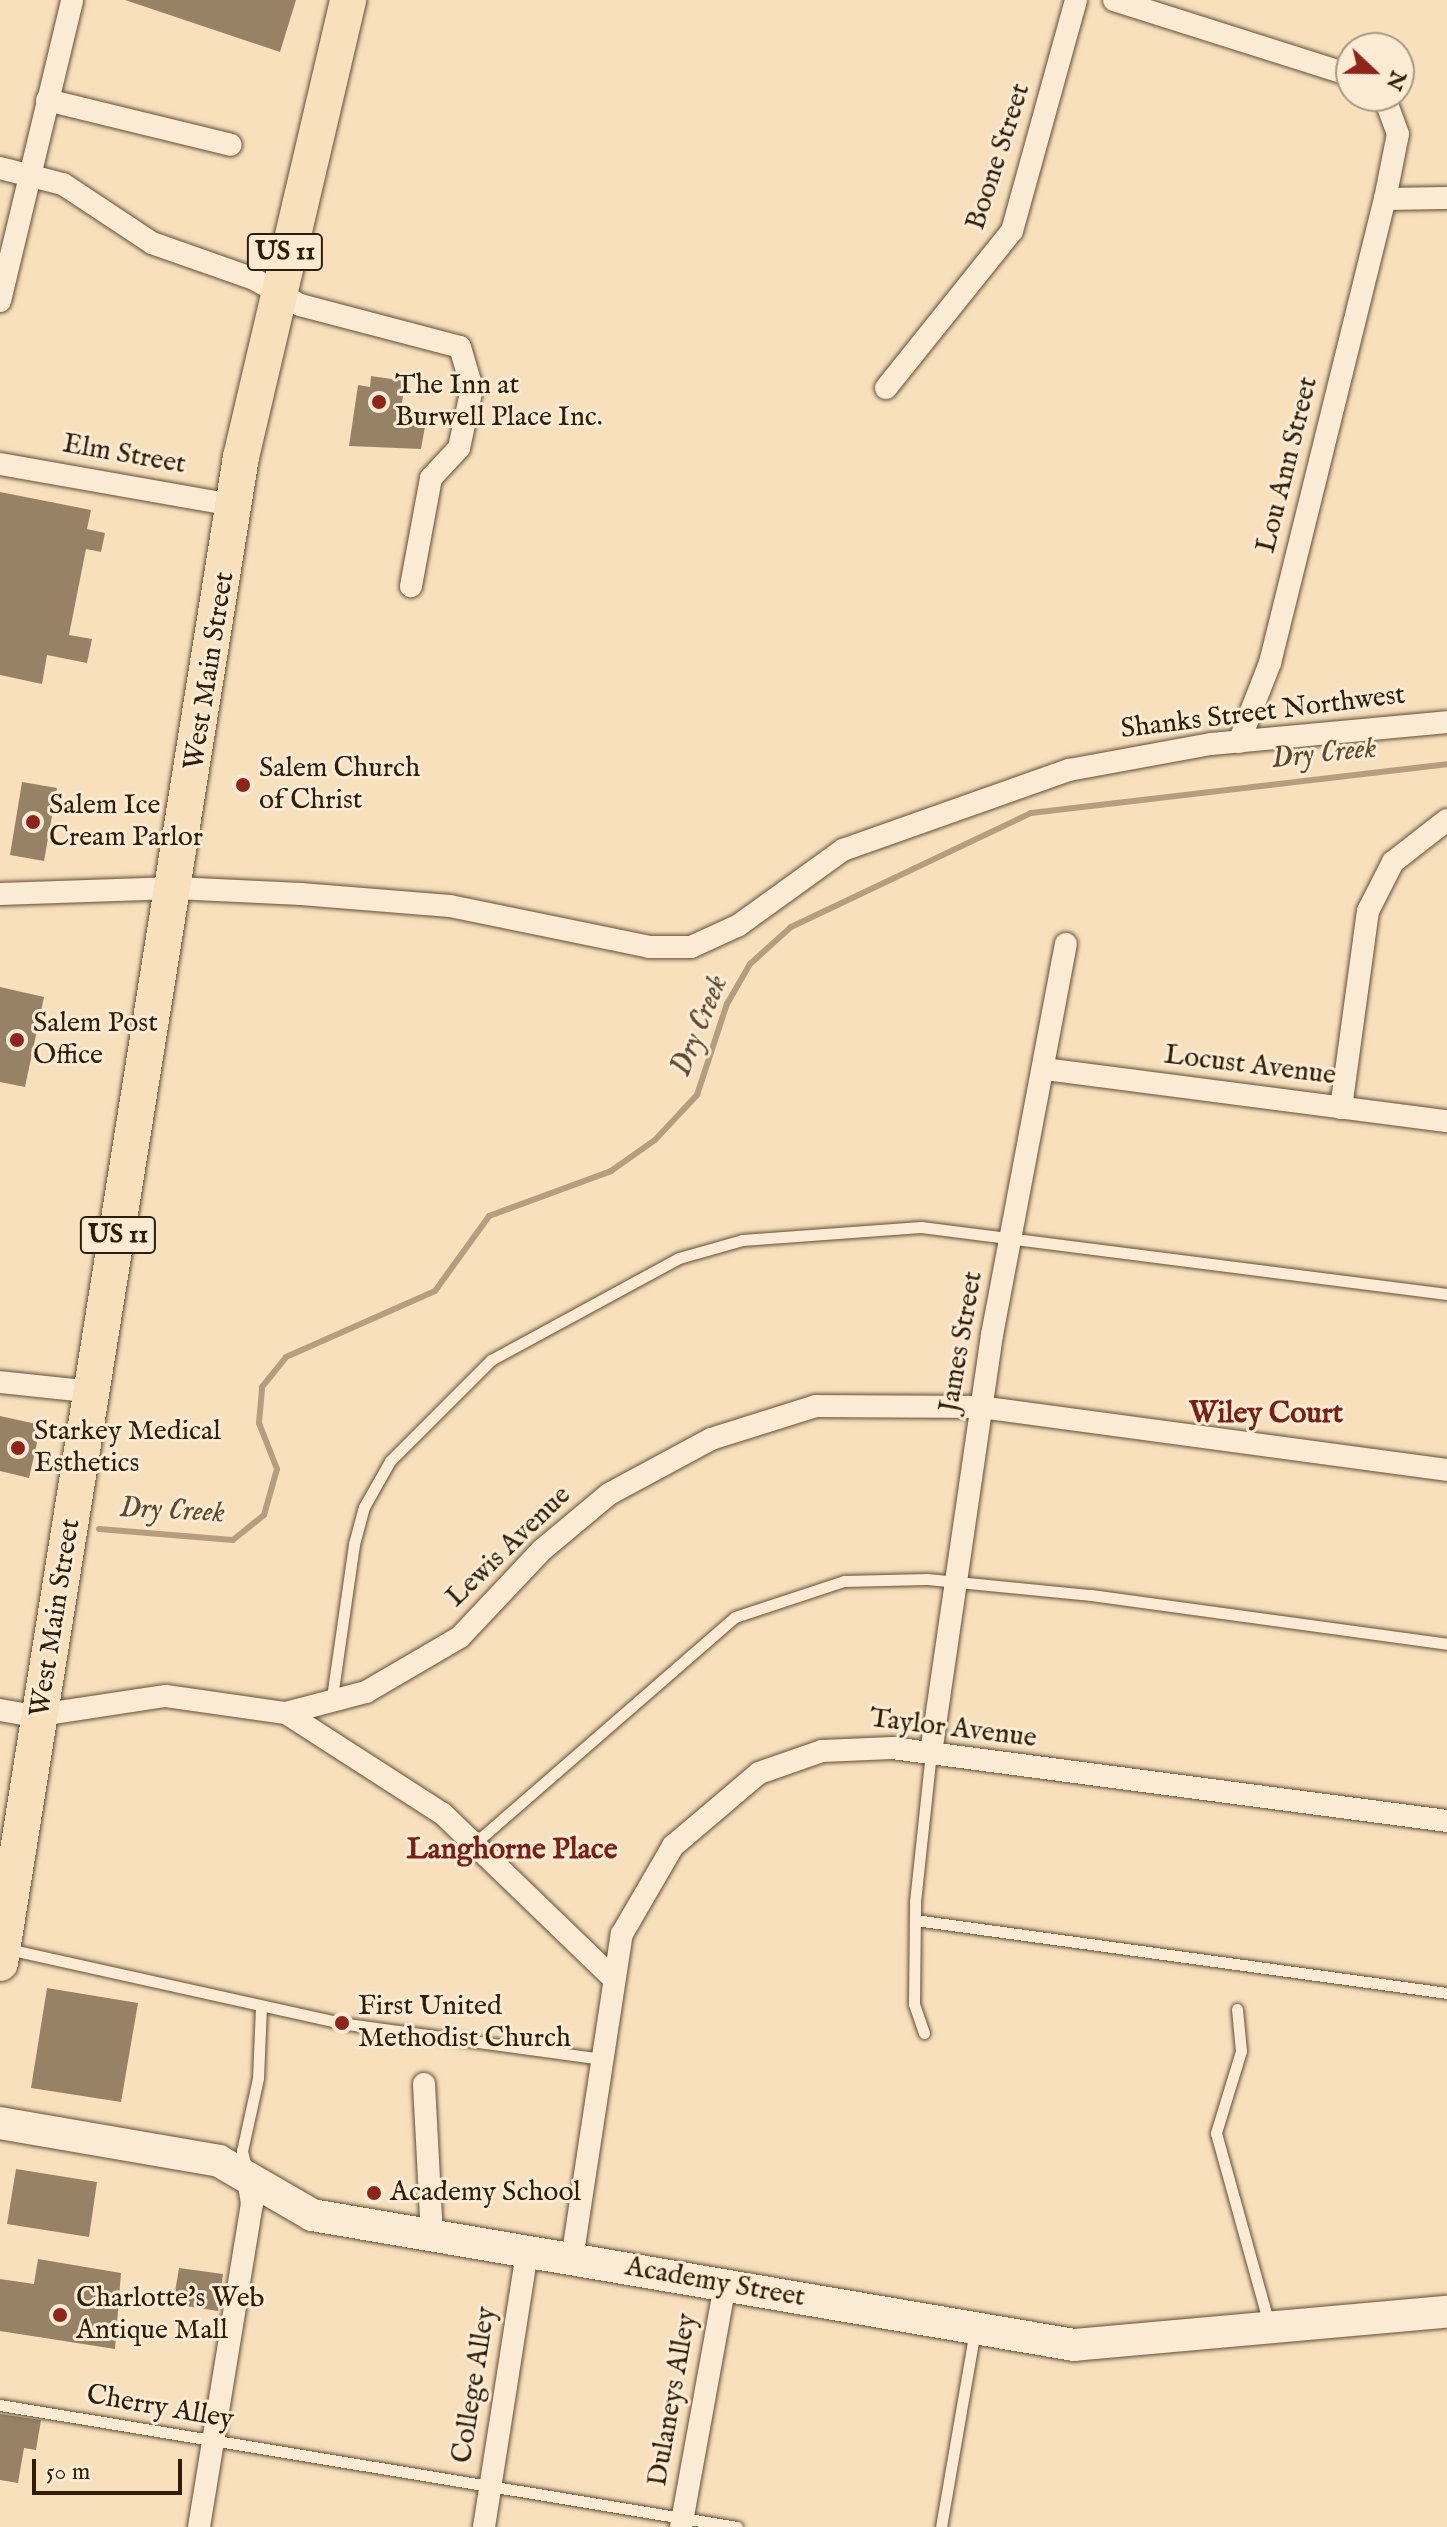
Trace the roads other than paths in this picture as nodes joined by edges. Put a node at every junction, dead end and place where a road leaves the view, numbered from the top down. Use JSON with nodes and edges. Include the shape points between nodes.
{"nodes":[{"id":1,"x":72,"y":0,"type":"edge"},
{"id":2,"x":348,"y":0,"type":"edge"},
{"id":3,"x":1076,"y":0,"type":"edge"},
{"id":4,"x":1114,"y":0,"type":"edge"},
{"id":5,"x":1335,"y":70,"type":"edge"},
{"id":6,"x":47,"y":100,"type":"junction"},
{"id":7,"x":1390,"y":112,"type":"edge"},
{"id":8,"x":231,"y":145,"type":"dead end"},
{"id":9,"x":0,"y":168,"type":"edge"},
{"id":10,"x":28,"y":175,"type":"junction"},
{"id":11,"x":1447,"y":198,"type":"edge"},
{"id":12,"x":1385,"y":199,"type":"junction"},
{"id":13,"x":275,"y":290,"type":"junction"},
{"id":14,"x":0,"y":301,"type":"edge"},
{"id":15,"x":886,"y":388,"type":"dead end"},
{"id":16,"x":0,"y":464,"type":"edge"},
{"id":17,"x":237,"y":506,"type":"junction"},
{"id":18,"x":411,"y":586,"type":"dead end"},
{"id":19,"x":1447,"y":722,"type":"edge"},
{"id":20,"x":1239,"y":742,"type":"junction"},
{"id":21,"x":1447,"y":820,"type":"edge"},
{"id":22,"x":175,"y":888,"type":"junction"},
{"id":23,"x":0,"y":894,"type":"edge"},
{"id":24,"x":1066,"y":944,"type":"dead end"},
{"id":25,"x":1045,"y":1069,"type":"junction"},
{"id":26,"x":1341,"y":1108,"type":"junction"},
{"id":27,"x":1447,"y":1121,"type":"edge"},
{"id":28,"x":1012,"y":1237,"type":"junction"},
{"id":29,"x":1447,"y":1294,"type":"edge"},
{"id":30,"x":0,"y":1382,"type":"edge"},
{"id":31,"x":93,"y":1392,"type":"junction"},
{"id":32,"x":981,"y":1407,"type":"junction"},
{"id":33,"x":1447,"y":1470,"type":"edge"},
{"id":34,"x":956,"y":1581,"type":"junction"},
{"id":35,"x":1447,"y":1644,"type":"edge"},
{"id":36,"x":331,"y":1704,"type":"junction"},
{"id":37,"x":0,"y":1710,"type":"edge"},
{"id":38,"x":286,"y":1713,"type":"junction"},
{"id":39,"x":40,"y":1715,"type":"junction"},
{"id":40,"x":931,"y":1753,"type":"junction"},
{"id":41,"x":1447,"y":1821,"type":"edge"},
{"id":42,"x":475,"y":1843,"type":"junction"},
{"id":43,"x":915,"y":1920,"type":"junction"},
{"id":44,"x":2,"y":1946,"type":"edge"},
{"id":45,"x":612,"y":1977,"type":"junction"},
{"id":46,"x":1447,"y":1993,"type":"edge"},
{"id":47,"x":261,"y":2006,"type":"junction"},
{"id":48,"x":1237,"y":2009,"type":"dead end"},
{"id":49,"x":924,"y":2033,"type":"dead end"},
{"id":50,"x":601,"y":2059,"type":"junction"},
{"id":51,"x":424,"y":2084,"type":"dead end"},
{"id":52,"x":0,"y":2123,"type":"edge"},
{"id":53,"x":247,"y":2172,"type":"junction"},
{"id":54,"x":432,"y":2235,"type":"junction"},
{"id":55,"x":527,"y":2252,"type":"junction"},
{"id":56,"x":572,"y":2259,"type":"junction"},
{"id":57,"x":725,"y":2284,"type":"junction"},
{"id":58,"x":1447,"y":2312,"type":"edge"},
{"id":59,"x":975,"y":2329,"type":"junction"},
{"id":60,"x":1271,"y":2330,"type":"junction"},
{"id":61,"x":0,"y":2405,"type":"edge"},
{"id":62,"x":213,"y":2442,"type":"junction"},
{"id":63,"x":490,"y":2488,"type":"junction"},
{"id":64,"x":681,"y":2522,"type":"edge"},
{"id":65,"x":199,"y":2527,"type":"edge"},
{"id":66,"x":484,"y":2527,"type":"edge"},
{"id":67,"x":737,"y":2527,"type":"edge"},
{"id":68,"x":941,"y":2527,"type":"edge"}],
"edges":[{"from":1,"to":6,"type":"street"},
{"from":2,"to":13,"type":"main road","name":"West Main Street","number":"US 11"},
{"from":3,"to":15,"type":"street","name":"Boone Street","via":[[1012,231]]},
{"from":4,"to":5,"type":"street"},
{"from":6,"to":8,"type":"street"},
{"from":6,"to":10,"type":"street"},
{"from":7,"to":12,"type":"street","name":"Lou Ann Street","via":[[1398,134]]},
{"from":9,"to":10,"type":"street"},
{"from":10,"to":13,"type":"street","via":[[83,195],[152,243]]},
{"from":10,"to":14,"type":"street"},
{"from":11,"to":12,"type":"street"},
{"from":12,"to":20,"type":"street","name":"Lou Ann Street","via":[[1270,663]]},
{"from":13,"to":17,"type":"main road","name":"West Main Street","number":"US 11"},
{"from":13,"to":18,"type":"street","via":[[300,305],[450,340],[468,360],[472,388],[459,448],[431,478]]},
{"from":16,"to":17,"type":"street","name":"Elm Street"},
{"from":17,"to":22,"type":"main road","name":"West Main Street","number":"US 11"},
{"from":19,"to":20,"type":"street","name":"Shanks Street Northwest"},
{"from":20,"to":22,"type":"street","name":"Shanks Street Northwest","via":[[1069,770],[843,850],[739,925],[691,947],[649,947],[450,906]]},
{"from":21,"to":26,"type":"street","via":[[1393,862],[1368,911]]},
{"from":22,"to":23,"type":"street","name":"Shanks Street Northwest"},
{"from":22,"to":31,"type":"main road","name":"West Main Street","number":"US 11"},
{"from":24,"to":25,"type":"street","name":"James Street"},
{"from":25,"to":26,"type":"street","name":"Locust Avenue"},
{"from":25,"to":28,"type":"street","name":"James Street"},
{"from":26,"to":27,"type":"street","name":"Locust Avenue"},
{"from":28,"to":29,"type":"lane"},
{"from":28,"to":32,"type":"street","name":"James Street"},
{"from":28,"to":36,"type":"lane","via":[[873,1227],[721,1244],[587,1303],[491,1360],[390,1461],[368,1497]]},
{"from":30,"to":31,"type":"street"},
{"from":31,"to":39,"type":"main road","name":"West Main Street","number":"US 11"},
{"from":32,"to":33,"type":"street","name":"Lewis Avenue"},
{"from":32,"to":34,"type":"street","name":"James Street"},
{"from":32,"to":36,"type":"street","name":"Lewis Avenue","via":[[848,1402],[776,1415],[711,1439],[578,1517],[489,1610],[427,1660]]},
{"from":34,"to":35,"type":"lane"},
{"from":34,"to":40,"type":"street","name":"James Street"},
{"from":34,"to":42,"type":"lane","via":[[844,1581],[735,1617]]},
{"from":36,"to":38,"type":"street","name":"Lewis Avenue"},
{"from":37,"to":39,"type":"street","name":"Lewis Avenue"},
{"from":38,"to":39,"type":"street","name":"Lewis Avenue","via":[[166,1696]]},
{"from":38,"to":42,"type":"street","via":[[393,1778]]},
{"from":39,"to":44,"type":"main road","name":"West Main Street","number":"US 11"},
{"from":40,"to":41,"type":"street","name":"Taylor Avenue"},
{"from":40,"to":43,"type":"lane"},
{"from":40,"to":45,"type":"street","name":"Taylor Avenue","via":[[822,1751],[730,1790],[652,1874],[622,1934]]},
{"from":42,"to":45,"type":"street"},
{"from":43,"to":46,"type":"lane"},
{"from":43,"to":49,"type":"lane","via":[[914,2004]]},
{"from":44,"to":47,"type":"lane"},
{"from":45,"to":50,"type":"street","name":"Taylor Avenue"},
{"from":47,"to":50,"type":"lane"},
{"from":47,"to":53,"type":"lane","via":[[258,2078],[242,2151]]},
{"from":48,"to":60,"type":"lane","via":[[1241,2051],[1216,2133]]},
{"from":50,"to":56,"type":"street","name":"Taylor Avenue"},
{"from":51,"to":54,"type":"street"},
{"from":52,"to":53,"type":"street","name":"Academy Street"},
{"from":53,"to":54,"type":"street","name":"Academy Street","via":[[312,2215]]},
{"from":53,"to":62,"type":"street","via":[[252,2204]]},
{"from":54,"to":55,"type":"street","name":"Academy Street"},
{"from":55,"to":56,"type":"street","name":"Academy Street"},
{"from":55,"to":63,"type":"street","name":"College Alley"},
{"from":56,"to":57,"type":"street","name":"Academy Street"},
{"from":57,"to":59,"type":"street","name":"Academy Street"},
{"from":57,"to":64,"type":"street","name":"Dulaneys Alley"},
{"from":58,"to":60,"type":"street","name":"Academy Street"},
{"from":59,"to":60,"type":"street","name":"Academy Street","via":[[1115,2346]]},
{"from":59,"to":68,"type":"lane"},
{"from":61,"to":62,"type":"lane","name":"Cherry Alley"},
{"from":62,"to":63,"type":"lane","name":"Cherry Alley"},
{"from":62,"to":65,"type":"street"},
{"from":63,"to":64,"type":"lane","name":"Cherry Alley"},
{"from":63,"to":66,"type":"street","name":"College Alley"},
{"from":64,"to":67,"type":"lane","name":"Cherry Alley"}]}
